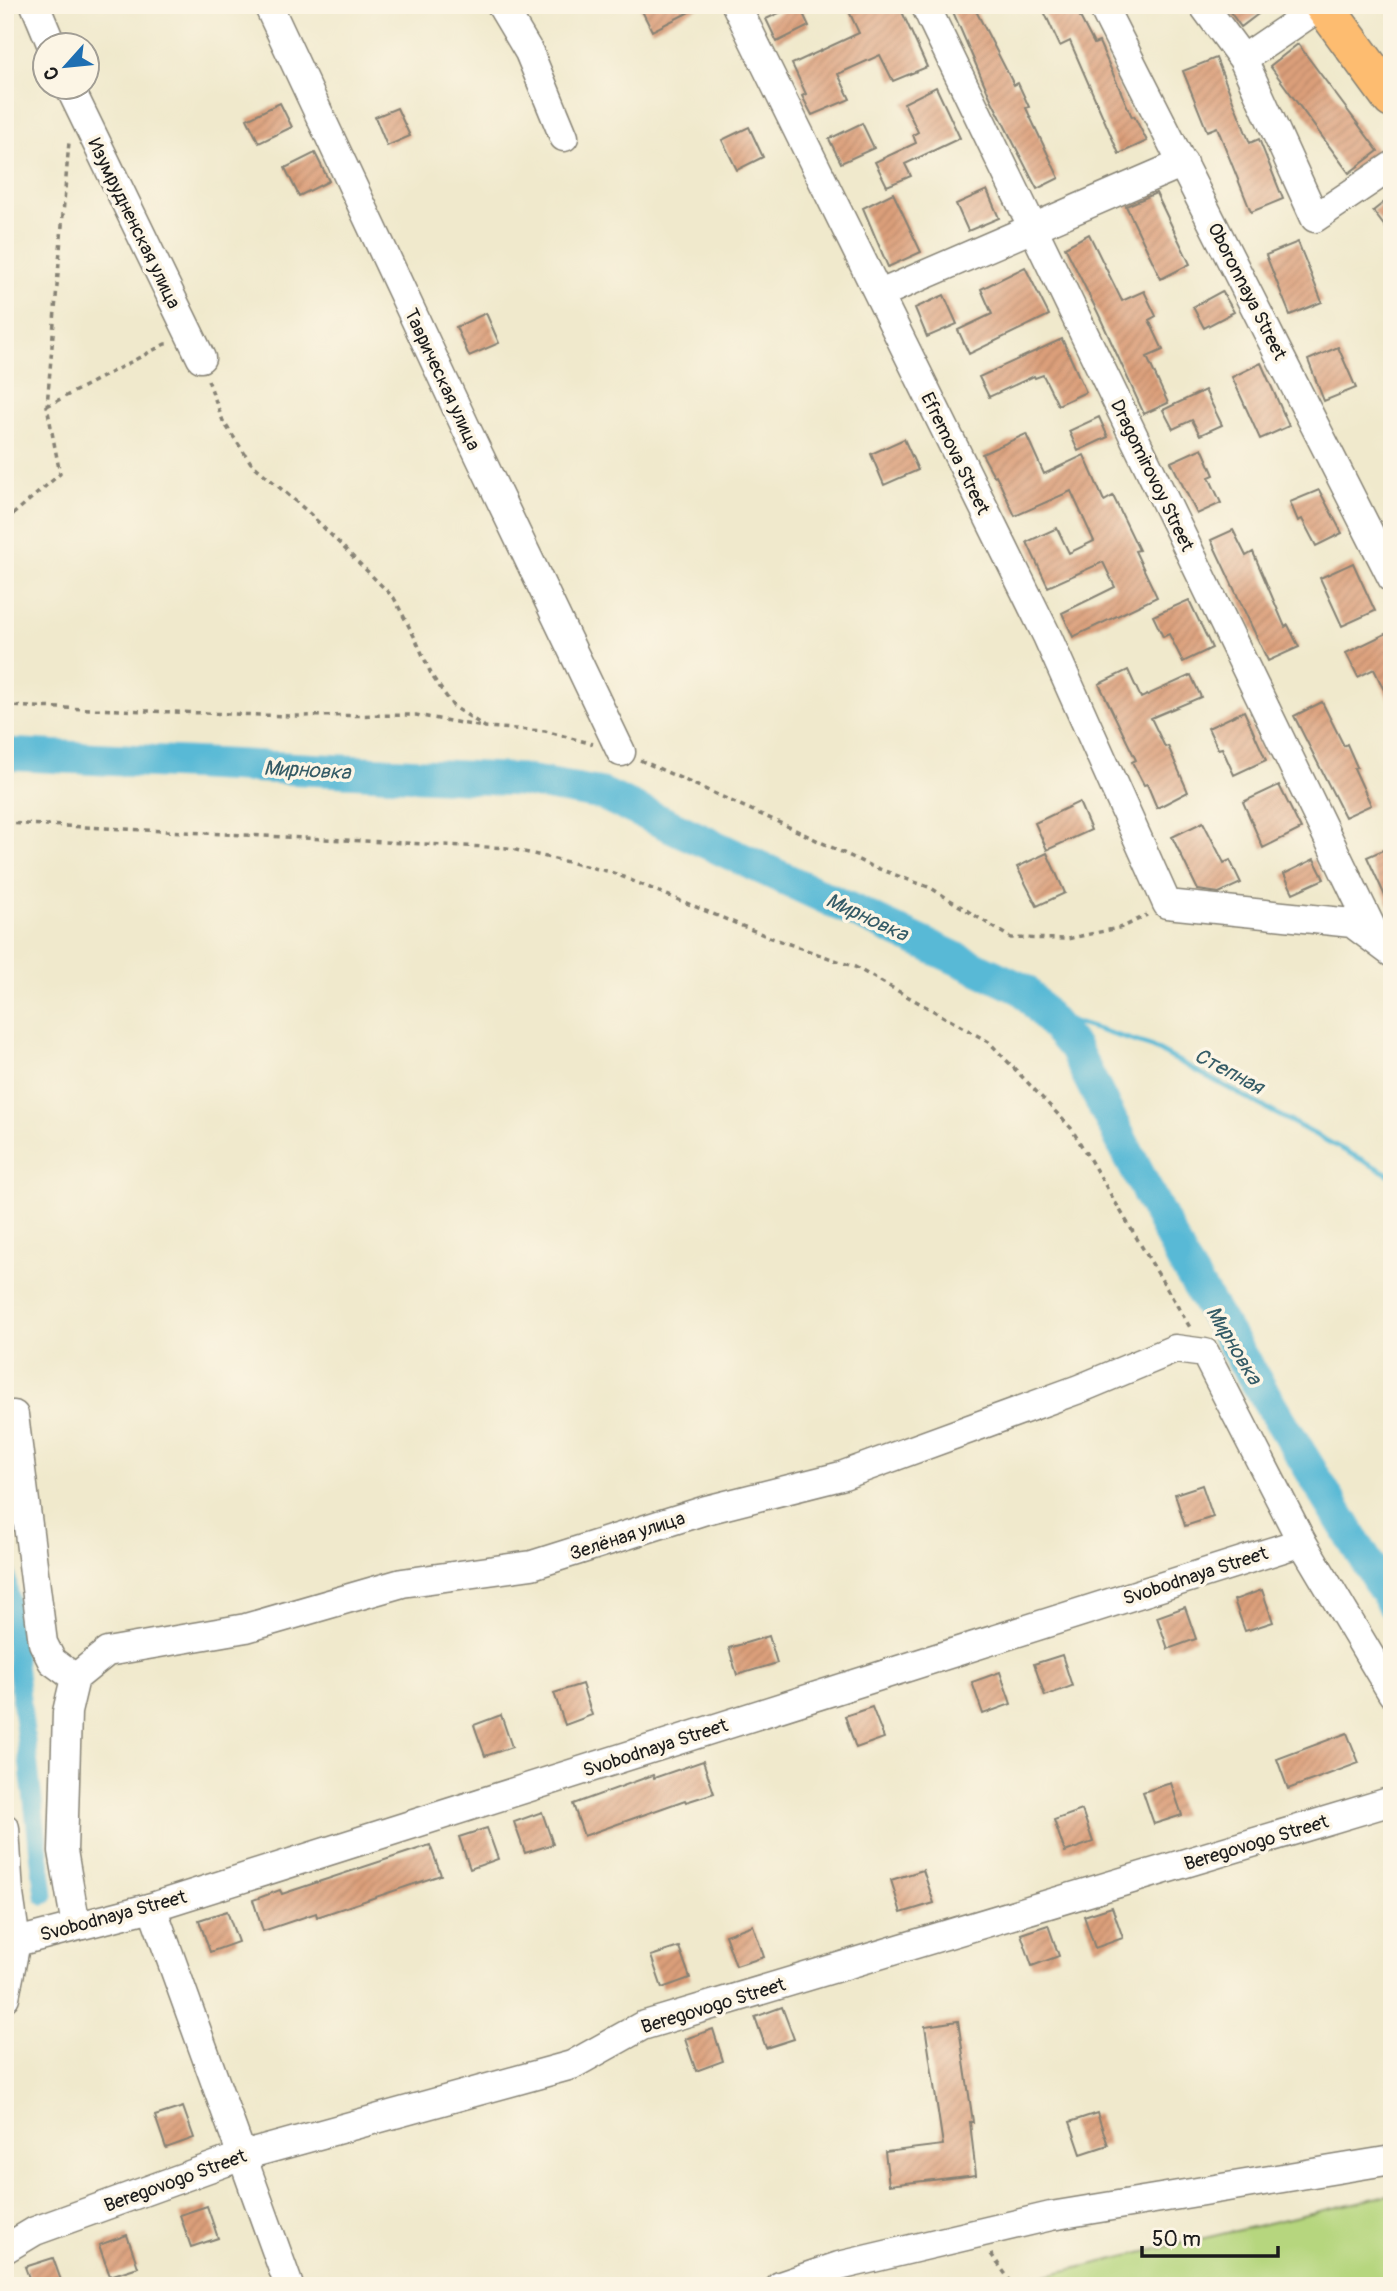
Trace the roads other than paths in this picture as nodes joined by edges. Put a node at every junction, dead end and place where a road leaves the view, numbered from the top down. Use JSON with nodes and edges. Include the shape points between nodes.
{"nodes":[{"id":1,"x":34,"y":5,"type":"edge"},
{"id":2,"x":268,"y":5,"type":"edge"},
{"id":3,"x":501,"y":5,"type":"edge"},
{"id":4,"x":736,"y":5,"type":"edge"},
{"id":5,"x":925,"y":5,"type":"edge"},
{"id":6,"x":1102,"y":5,"type":"edge"},
{"id":7,"x":1203,"y":5,"type":"edge"},
{"id":8,"x":1322,"y":5,"type":"edge"},
{"id":9,"x":46,"y":32,"type":"edge"},
{"id":10,"x":1243,"y":59,"type":"junction"},
{"id":11,"x":1391,"y":96,"type":"edge"},
{"id":12,"x":77,"y":102,"type":"edge"},
{"id":13,"x":564,"y":137,"type":"dead end"},
{"id":14,"x":1183,"y":163,"type":"junction"},
{"id":15,"x":1392,"y":166,"type":"edge"},
{"id":16,"x":1034,"y":226,"type":"junction"},
{"id":17,"x":880,"y":293,"type":"junction"},
{"id":18,"x":201,"y":358,"type":"dead end"},
{"id":19,"x":1392,"y":578,"type":"edge"},
{"id":20,"x":621,"y":752,"type":"dead end"},
{"id":21,"x":1386,"y":949,"type":"edge"},
{"id":22,"x":14,"y":1415,"type":"dead end"},
{"id":23,"x":1302,"y":1542,"type":"junction"},
{"id":24,"x":75,"y":1678,"type":"junction"},
{"id":25,"x":1392,"y":1693,"type":"edge"},
{"id":26,"x":1392,"y":1801,"type":"edge"},
{"id":27,"x":6,"y":1843,"type":"edge"},
{"id":28,"x":152,"y":1907,"type":"junction"},
{"id":29,"x":76,"y":1926,"type":"junction"},
{"id":30,"x":10,"y":1943,"type":"edge"},
{"id":31,"x":5,"y":1997,"type":"edge"},
{"id":32,"x":242,"y":2156,"type":"junction"},
{"id":33,"x":1392,"y":2160,"type":"edge"},
{"id":34,"x":5,"y":2249,"type":"edge"},
{"id":35,"x":289,"y":2286,"type":"edge"},
{"id":36,"x":780,"y":2286,"type":"edge"}],
"edges":[{"from":1,"to":9,"type":"street"},
{"from":2,"to":20,"type":"street","name":"Таврическая улица"},
{"from":3,"to":13,"type":"street","via":[[529,52]]},
{"from":4,"to":17,"type":"street","name":"Efremova Street"},
{"from":5,"to":16,"type":"street","name":"Dragomirovoy Street"},
{"from":6,"to":14,"type":"street","name":"Oboronnaya Street"},
{"from":7,"to":10,"type":"street"},
{"from":8,"to":10,"type":"street"},
{"from":8,"to":11,"type":"highway"},
{"from":10,"to":15,"type":"street","via":[[1315,218]]},
{"from":12,"to":18,"type":"street","name":"Изумрудненская улица"},
{"from":14,"to":16,"type":"street"},
{"from":14,"to":19,"type":"street","name":"Oboronnaya Street"},
{"from":16,"to":17,"type":"street"},
{"from":16,"to":21,"type":"street","name":"Dragomirovoy Street"},
{"from":17,"to":21,"type":"street","name":"Efremova Street","via":[[1047,636],[1167,904],[1352,923]]},
{"from":22,"to":24,"type":"street","via":[[43,1643],[51,1661]]},
{"from":23,"to":24,"type":"street","name":"Зелёная улица","via":[[1205,1353],[1175,1349],[841,1476],[706,1510],[532,1565],[402,1583],[246,1628],[107,1652]]},
{"from":23,"to":25,"type":"street"},
{"from":23,"to":28,"type":"street","name":"Svobodnaya Street"},
{"from":24,"to":29,"type":"street","via":[[67,1712],[63,1851]]},
{"from":26,"to":32,"type":"street","name":"Beregovogo Street","via":[[642,2025],[572,2065]]},
{"from":27,"to":30,"type":"street"},
{"from":28,"to":29,"type":"street","name":"Svobodnaya Street"},
{"from":28,"to":32,"type":"street"},
{"from":29,"to":30,"type":"street","name":"Svobodnaya Street"},
{"from":30,"to":31,"type":"street"},
{"from":32,"to":34,"type":"street","name":"Beregovogo Street","via":[[34,2231]]},
{"from":32,"to":35,"type":"street"},
{"from":33,"to":36,"type":"street","via":[[1051,2216],[839,2266]]}]}
